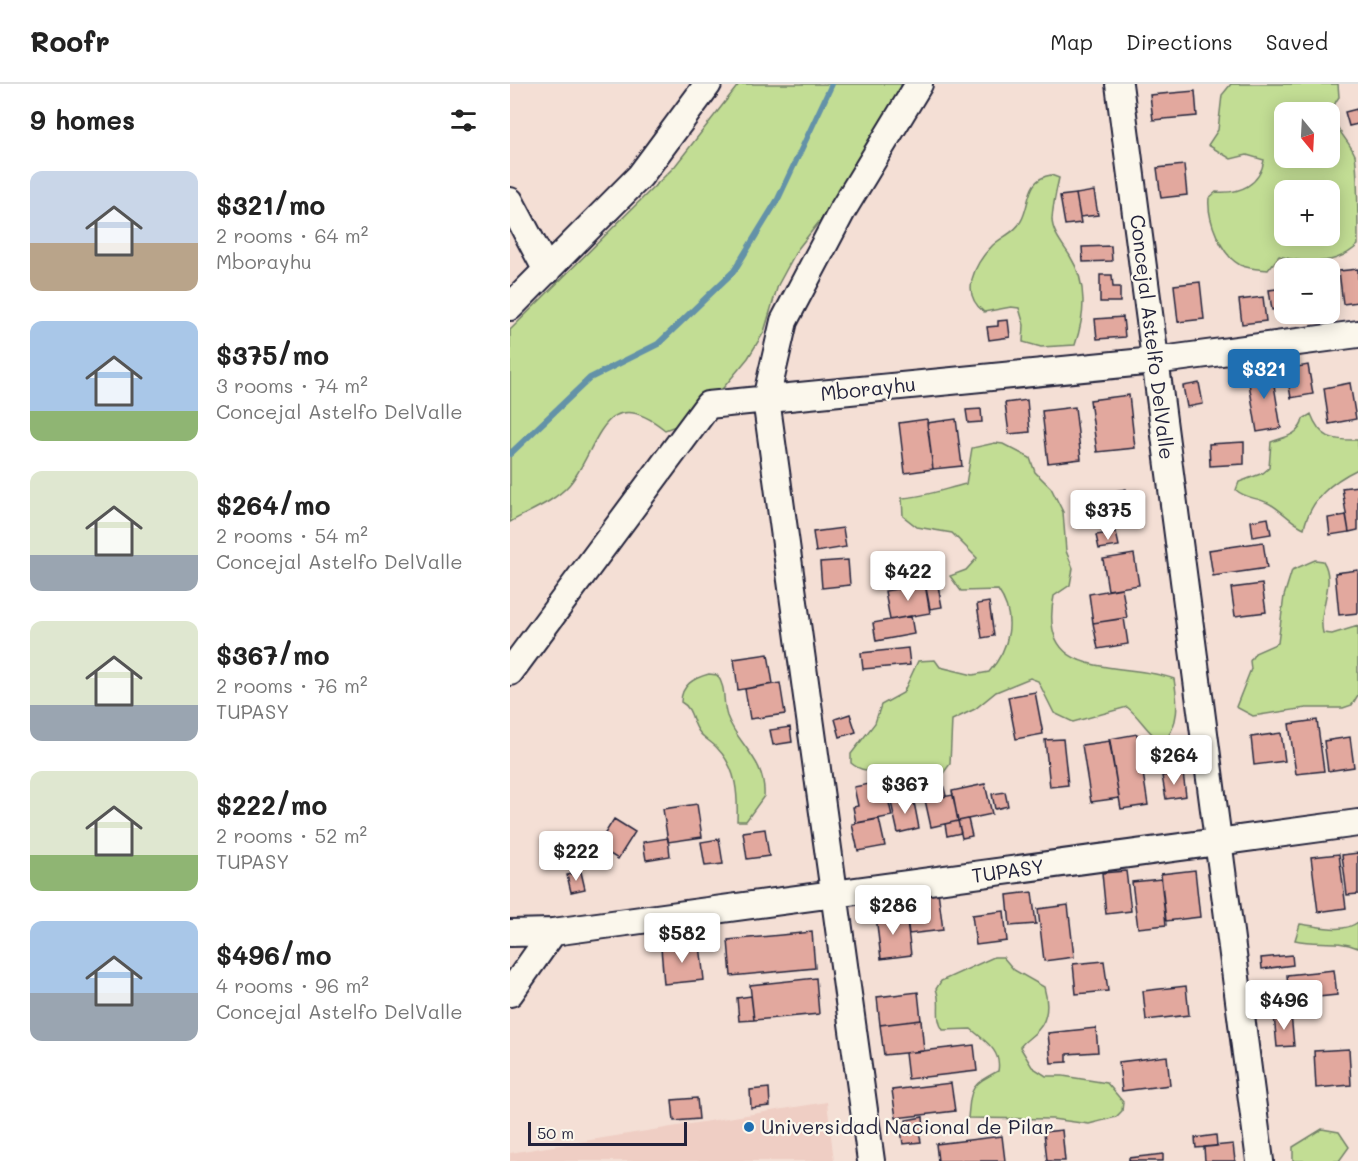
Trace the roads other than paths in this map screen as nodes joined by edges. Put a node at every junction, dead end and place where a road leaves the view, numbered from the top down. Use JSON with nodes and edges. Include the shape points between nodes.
{"nodes":[{"id":1,"x":708,"y":84,"type":"edge"},
{"id":2,"x":919,"y":84,"type":"edge"},
{"id":3,"x":1119,"y":84,"type":"edge"},
{"id":4,"x":510,"y":201,"type":"edge"},
{"id":5,"x":548,"y":271,"type":"junction"},
{"id":6,"x":510,"y":307,"type":"edge"},
{"id":7,"x":1358,"y":334,"type":"edge"},
{"id":8,"x":1154,"y":361,"type":"junction"},
{"id":9,"x":766,"y":399,"type":"junction"},
{"id":10,"x":510,"y":672,"type":"edge"},
{"id":11,"x":1358,"y":823,"type":"edge"},
{"id":12,"x":1220,"y":842,"type":"junction"},
{"id":13,"x":836,"y":894,"type":"junction"},
{"id":14,"x":554,"y":932,"type":"junction"},
{"id":15,"x":510,"y":933,"type":"edge"},
{"id":16,"x":510,"y":993,"type":"edge"},
{"id":17,"x":871,"y":1161,"type":"edge"},
{"id":18,"x":1260,"y":1161,"type":"edge"}],
"edges":[{"from":1,"to":5,"type":"street","via":[[640,176]]},
{"from":2,"to":9,"type":"street","via":[[842,211],[784,321]]},
{"from":3,"to":8,"type":"street","name":"Concejal Astelfo DelValle"},
{"from":4,"to":5,"type":"street"},
{"from":5,"to":6,"type":"street"},
{"from":7,"to":8,"type":"street","name":"Mborayhu"},
{"from":8,"to":9,"type":"street","name":"Mborayhu"},
{"from":8,"to":12,"type":"street","name":"Concejal Astelfo DelValle"},
{"from":9,"to":10,"type":"street","name":"Mborayhu","via":[[708,405]]},
{"from":9,"to":13,"type":"street"},
{"from":11,"to":12,"type":"street","name":"TUPASY"},
{"from":12,"to":13,"type":"street","name":"TUPASY"},
{"from":12,"to":18,"type":"street","name":"Concejal Astelfo DelValle"},
{"from":13,"to":14,"type":"street","name":"TUPASY"},
{"from":13,"to":17,"type":"street"},
{"from":14,"to":15,"type":"street"},
{"from":14,"to":16,"type":"street"}]}
